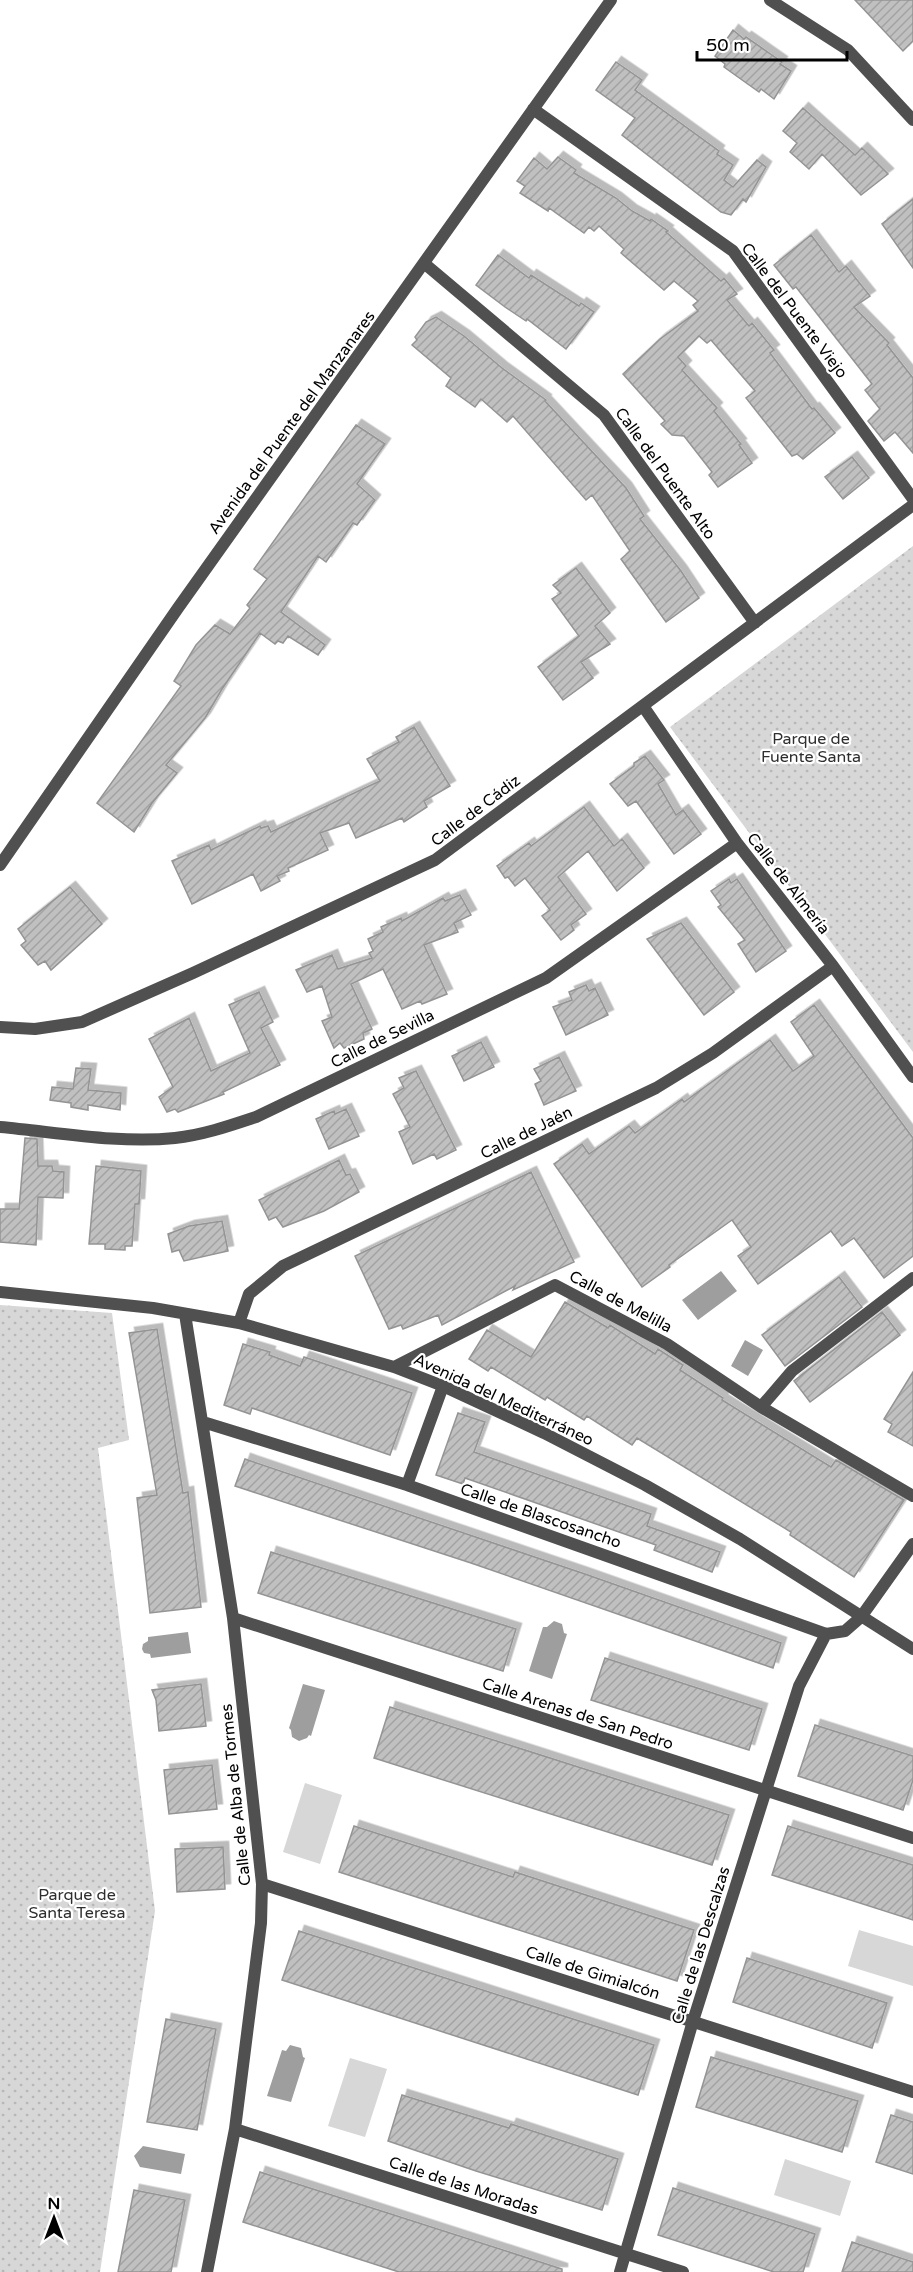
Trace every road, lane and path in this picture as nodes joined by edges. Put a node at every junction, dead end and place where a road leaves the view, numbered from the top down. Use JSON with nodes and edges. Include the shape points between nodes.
{"nodes":[{"id":1,"x":611,"y":0,"type":"edge"},
{"id":2,"x":770,"y":0,"type":"edge"},
{"id":3,"x":532,"y":109,"type":"junction"},
{"id":4,"x":913,"y":120,"type":"edge"},
{"id":5,"x":425,"y":264,"type":"junction"},
{"id":6,"x":913,"y":499,"type":"edge"},
{"id":7,"x":913,"y":505,"type":"edge"},
{"id":8,"x":755,"y":623,"type":"junction"},
{"id":9,"x":643,"y":706,"type":"junction"},
{"id":10,"x":737,"y":843,"type":"junction"},
{"id":11,"x":0,"y":865,"type":"edge"},
{"id":12,"x":833,"y":966,"type":"junction"},
{"id":13,"x":0,"y":1028,"type":"edge"},
{"id":14,"x":913,"y":1077,"type":"edge"},
{"id":15,"x":0,"y":1126,"type":"edge"},
{"id":16,"x":913,"y":1278,"type":"edge"},
{"id":17,"x":0,"y":1292,"type":"edge"},
{"id":18,"x":185,"y":1314,"type":"junction"},
{"id":19,"x":239,"y":1323,"type":"junction"},
{"id":20,"x":394,"y":1366,"type":"junction"},
{"id":21,"x":443,"y":1386,"type":"junction"},
{"id":22,"x":761,"y":1407,"type":"junction"},
{"id":23,"x":203,"y":1422,"type":"junction"},
{"id":24,"x":407,"y":1485,"type":"junction"},
{"id":25,"x":913,"y":1496,"type":"edge"},
{"id":26,"x":913,"y":1544,"type":"edge"},
{"id":27,"x":861,"y":1617,"type":"junction"},
{"id":28,"x":233,"y":1618,"type":"junction"},
{"id":29,"x":826,"y":1634,"type":"junction"},
{"id":30,"x":913,"y":1649,"type":"edge"},
{"id":31,"x":765,"y":1791,"type":"junction"},
{"id":32,"x":913,"y":1838,"type":"edge"},
{"id":33,"x":262,"y":1884,"type":"junction"},
{"id":34,"x":693,"y":2021,"type":"junction"},
{"id":35,"x":913,"y":2092,"type":"edge"},
{"id":36,"x":235,"y":2129,"type":"junction"},
{"id":37,"x":627,"y":2254,"type":"junction"},
{"id":38,"x":207,"y":2272,"type":"edge"},
{"id":39,"x":620,"y":2272,"type":"edge"},
{"id":40,"x":683,"y":2272,"type":"edge"}],
"edges":[{"from":1,"to":3,"type":"street","name":"Avenida del Puente del Manzanares"},
{"from":2,"to":4,"type":"street","via":[[848,50]]},
{"from":3,"to":5,"type":"street","name":"Avenida del Puente del Manzanares"},
{"from":3,"to":6,"type":"street","name":"Calle del Puente Viejo","via":[[733,251]]},
{"from":5,"to":8,"type":"street","name":"Calle del Puente Alto","via":[[604,415]]},
{"from":5,"to":11,"type":"street","name":"Avenida del Puente del Manzanares","via":[[185,598]]},
{"from":7,"to":8,"type":"street","name":"Calle de Cádiz"},
{"from":8,"to":9,"type":"street","name":"Calle de Cádiz"},
{"from":9,"to":10,"type":"street","name":"Calle de Almería"},
{"from":9,"to":13,"type":"street","name":"Calle de Cádiz","via":[[435,860],[82,1022],[35,1029]]},
{"from":10,"to":12,"type":"street","name":"Calle de Almería"},
{"from":10,"to":15,"type":"street","name":"Calle de Sevilla","via":[[546,978],[256,1117],[176,1138],[135,1139]]},
{"from":12,"to":14,"type":"street","name":"Calle de Almería"},
{"from":12,"to":19,"type":"street","name":"Calle de Jaén","via":[[714,1053],[656,1088],[283,1266],[249,1294]]},
{"from":16,"to":22,"type":"street","via":[[792,1371]]},
{"from":17,"to":18,"type":"street","name":"Avenida del Mediterráneo"},
{"from":18,"to":19,"type":"street","name":"Avenida del Mediterráneo"},
{"from":18,"to":23,"type":"street","name":"Calle de Alba de Tormes"},
{"from":19,"to":20,"type":"street","name":"Avenida del Mediterráneo"},
{"from":20,"to":21,"type":"street","name":"Avenida del Mediterráneo"},
{"from":20,"to":22,"type":"street","name":"Calle de Melilla","via":[[555,1285],[667,1344]]},
{"from":21,"to":24,"type":"street"},
{"from":21,"to":27,"type":"street","name":"Avenida del Mediterráneo","via":[[645,1485],[741,1539]]},
{"from":22,"to":25,"type":"street","name":"Calle de Melilla"},
{"from":23,"to":24,"type":"street","name":"Calle de Blascosancho"},
{"from":23,"to":28,"type":"street","name":"Calle de Alba de Tormes"},
{"from":24,"to":29,"type":"street","name":"Calle de Blascosancho"},
{"from":26,"to":27,"type":"street"},
{"from":27,"to":29,"type":"street","via":[[845,1631]]},
{"from":27,"to":30,"type":"street","name":"Avenida del Mediterráneo"},
{"from":28,"to":31,"type":"street","name":"Calle Arenas de San Pedro"},
{"from":28,"to":33,"type":"street","name":"Calle de Alba de Tormes"},
{"from":29,"to":31,"type":"street","name":"Calle de las Descalzas","via":[[799,1686]]},
{"from":31,"to":32,"type":"street","name":"Calle Arenas de San Pedro"},
{"from":31,"to":34,"type":"street","name":"Calle de las Descalzas"},
{"from":33,"to":34,"type":"street","name":"Calle de Gimialcón"},
{"from":33,"to":36,"type":"street","name":"Calle de Alba de Tormes","via":[[261,1923]]},
{"from":34,"to":35,"type":"street","name":"Calle de Gimialcón"},
{"from":34,"to":37,"type":"street","name":"Calle de las Descalzas"},
{"from":36,"to":37,"type":"street","name":"Calle de las Moradas"},
{"from":36,"to":38,"type":"street","name":"Calle de Alba de Tormes"},
{"from":37,"to":39,"type":"street","name":"Calle de las Descalzas"},
{"from":37,"to":40,"type":"street","name":"Calle de las Moradas"}]}
